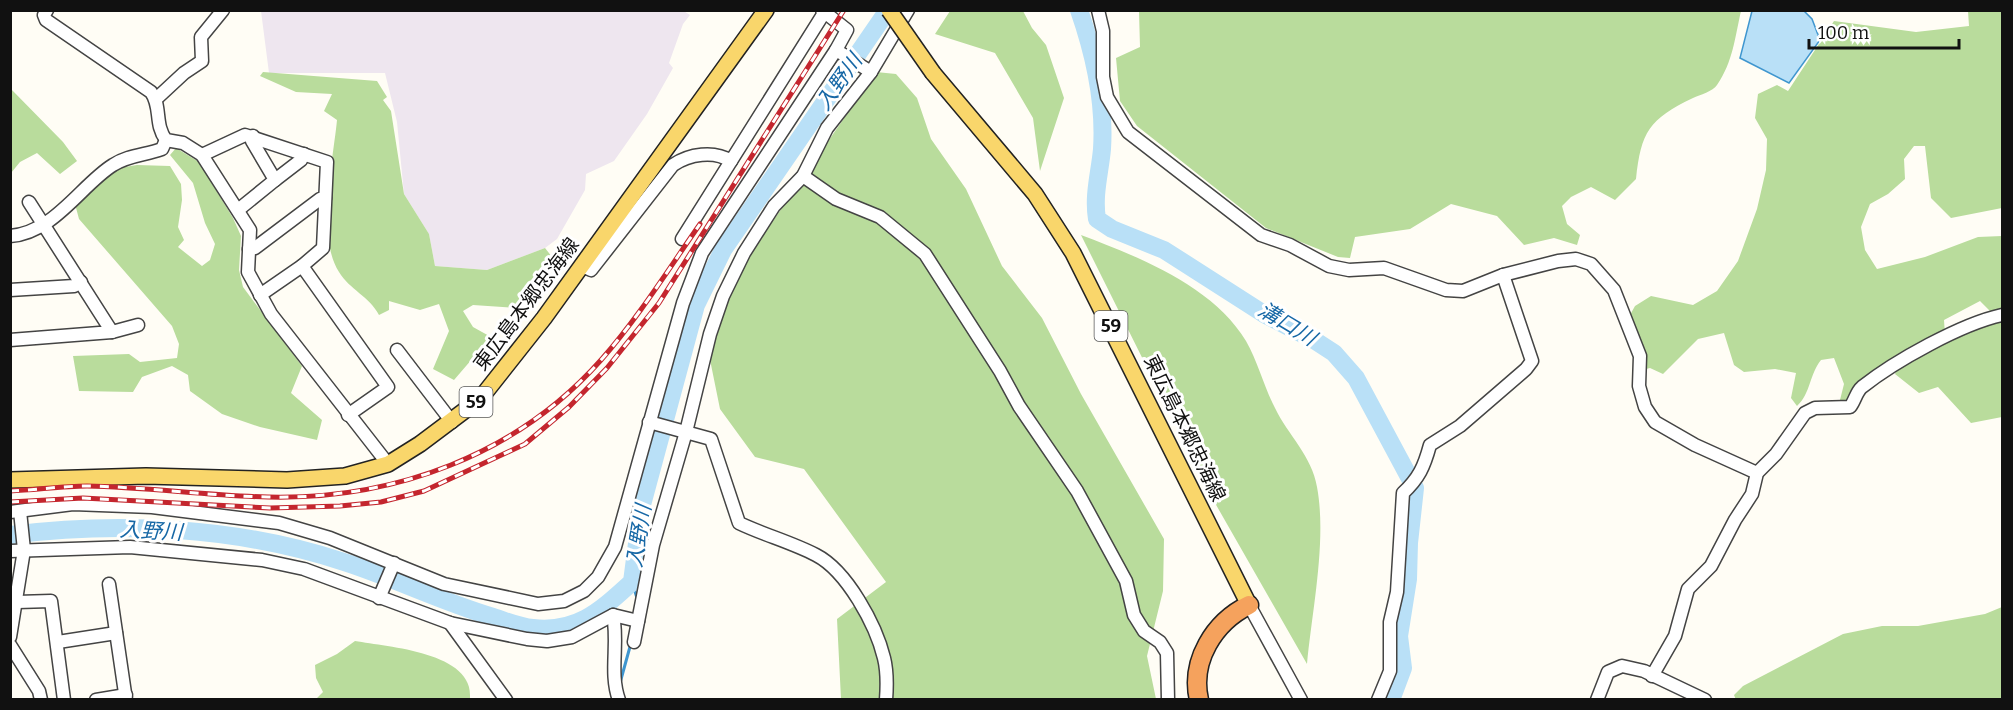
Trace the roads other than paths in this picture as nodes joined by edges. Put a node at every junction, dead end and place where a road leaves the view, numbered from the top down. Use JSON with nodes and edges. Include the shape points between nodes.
{"nodes":[{"id":1,"x":47,"y":10,"type":"edge"},
{"id":2,"x":223,"y":10,"type":"edge"},
{"id":3,"x":766,"y":10,"type":"edge"},
{"id":4,"x":889,"y":10,"type":"edge"},
{"id":5,"x":908,"y":10,"type":"edge"},
{"id":6,"x":1098,"y":10,"type":"edge"},
{"id":7,"x":823,"y":12,"type":"edge"},
{"id":8,"x":840,"y":52,"type":"junction"},
{"id":9,"x":869,"y":71,"type":"junction"},
{"id":10,"x":156,"y":99,"type":"junction"},
{"id":11,"x":253,"y":136,"type":"junction"},
{"id":12,"x":166,"y":140,"type":"junction"},
{"id":13,"x":202,"y":154,"type":"junction"},
{"id":14,"x":304,"y":154,"type":"junction"},
{"id":15,"x":731,"y":161,"type":"junction"},
{"id":16,"x":803,"y":176,"type":"junction"},
{"id":17,"x":275,"y":180,"type":"junction"},
{"id":18,"x":326,"y":198,"type":"junction"},
{"id":19,"x":29,"y":202,"type":"dead end"},
{"id":20,"x":238,"y":210,"type":"junction"},
{"id":21,"x":42,"y":224,"type":"junction"},
{"id":22,"x":10,"y":236,"type":"edge"},
{"id":23,"x":682,"y":239,"type":"dead end"},
{"id":24,"x":249,"y":249,"type":"junction"},
{"id":25,"x":302,"y":266,"type":"junction"},
{"id":26,"x":582,"y":266,"type":"junction"},
{"id":27,"x":1503,"y":275,"type":"junction"},
{"id":28,"x":81,"y":282,"type":"junction"},
{"id":29,"x":10,"y":290,"type":"edge"},
{"id":30,"x":260,"y":295,"type":"junction"},
{"id":31,"x":2002,"y":315,"type":"edge"},
{"id":32,"x":138,"y":325,"type":"dead end"},
{"id":33,"x":112,"y":332,"type":"junction"},
{"id":34,"x":10,"y":340,"type":"edge"},
{"id":35,"x":397,"y":350,"type":"dead end"},
{"id":36,"x":348,"y":415,"type":"junction"},
{"id":37,"x":452,"y":422,"type":"junction"},
{"id":38,"x":649,"y":422,"type":"junction"},
{"id":39,"x":684,"y":431,"type":"junction"},
{"id":40,"x":388,"y":464,"type":"junction"},
{"id":41,"x":1757,"y":472,"type":"junction"},
{"id":42,"x":10,"y":480,"type":"edge"},
{"id":43,"x":15,"y":511,"type":"edge"},
{"id":44,"x":24,"y":550,"type":"junction"},
{"id":45,"x":10,"y":551,"type":"edge"},
{"id":46,"x":394,"y":563,"type":"junction"},
{"id":47,"x":109,"y":584,"type":"dead end"},
{"id":48,"x":379,"y":598,"type":"junction"},
{"id":49,"x":17,"y":602,"type":"junction"},
{"id":50,"x":1249,"y":605,"type":"junction"},
{"id":51,"x":627,"y":618,"type":"junction"},
{"id":52,"x":450,"y":623,"type":"junction"},
{"id":53,"x":116,"y":633,"type":"junction"},
{"id":54,"x":10,"y":637,"type":"edge"},
{"id":55,"x":58,"y":642,"type":"junction"},
{"id":56,"x":634,"y":642,"type":"dead end"},
{"id":57,"x":10,"y":645,"type":"edge"},
{"id":58,"x":1652,"y":676,"type":"junction"},
{"id":59,"x":126,"y":697,"type":"edge"},
{"id":60,"x":41,"y":699,"type":"edge"},
{"id":61,"x":64,"y":699,"type":"edge"},
{"id":62,"x":96,"y":699,"type":"edge"},
{"id":63,"x":506,"y":699,"type":"edge"},
{"id":64,"x":619,"y":699,"type":"edge"},
{"id":65,"x":886,"y":699,"type":"edge"},
{"id":66,"x":1168,"y":699,"type":"edge"},
{"id":67,"x":1199,"y":699,"type":"edge"},
{"id":68,"x":1300,"y":699,"type":"edge"},
{"id":69,"x":1378,"y":699,"type":"edge"},
{"id":70,"x":1597,"y":699,"type":"edge"},
{"id":71,"x":1705,"y":699,"type":"edge"}],
"edges":[{"from":1,"to":10,"type":"street","via":[[46,20]]},
{"from":2,"to":10,"type":"street","via":[[201,37],[202,61]]},
{"from":3,"to":26,"type":"main road","name":"東広島本郷忠海線","number":"59"},
{"from":4,"to":50,"type":"main road","name":"東広島本郷忠海線","number":"59","bridge":true,"via":[[933,73],[1035,194],[1073,253]]},
{"from":5,"to":9,"type":"street"},
{"from":6,"to":27,"type":"street","via":[[1107,97],[1128,132],[1261,235],[1329,266],[1349,270],[1384,268],[1446,290],[1463,291]]},
{"from":7,"to":8,"type":"street","via":[[847,30]]},
{"from":7,"to":15,"type":"street"},
{"from":8,"to":9,"type":"street"},
{"from":8,"to":38,"type":"street","via":[[702,253],[683,303]]},
{"from":9,"to":16,"type":"street","via":[[827,128]]},
{"from":10,"to":12,"type":"street","via":[[158,130]]},
{"from":11,"to":13,"type":"street","via":[[245,135]]},
{"from":11,"to":14,"type":"street"},
{"from":11,"to":17,"type":"street","via":[[252,141]]},
{"from":12,"to":13,"type":"street","via":[[183,143]]},
{"from":12,"to":21,"type":"street","via":[[162,149],[112,165],[70,206]]},
{"from":13,"to":20,"type":"street"},
{"from":14,"to":17,"type":"street"},
{"from":14,"to":18,"type":"street","via":[[327,162]]},
{"from":15,"to":23,"type":"street"},
{"from":15,"to":26,"type":"street","via":[[704,155],[680,160],[591,270]]},
{"from":16,"to":39,"type":"street","via":[[774,206],[723,296]]},
{"from":16,"to":66,"type":"street","via":[[836,199],[880,217],[925,254],[1077,491],[1126,581],[1134,615],[1167,653]]},
{"from":17,"to":20,"type":"street"},
{"from":18,"to":24,"type":"street"},
{"from":18,"to":25,"type":"street","via":[[323,248]]},
{"from":19,"to":21,"type":"street"},
{"from":20,"to":24,"type":"street","via":[[250,230]]},
{"from":21,"to":22,"type":"street"},
{"from":21,"to":28,"type":"street"},
{"from":24,"to":30,"type":"street","via":[[248,272]]},
{"from":25,"to":30,"type":"street"},
{"from":25,"to":36,"type":"street","via":[[388,387]]},
{"from":26,"to":37,"type":"main road","name":"東広島本郷忠海線","number":"59","via":[[480,399]]},
{"from":27,"to":41,"type":"street","via":[[1558,261],[1576,259],[1591,264],[1614,290],[1640,356],[1639,386],[1645,407],[1655,422],[1695,445]]},
{"from":27,"to":69,"type":"street","via":[[1532,361],[1460,426],[1430,446],[1423,471],[1402,493],[1397,592],[1390,621],[1390,671]]},
{"from":28,"to":29,"type":"street","via":[[74,286]]},
{"from":28,"to":33,"type":"street"},
{"from":30,"to":36,"type":"street"},
{"from":31,"to":41,"type":"street","via":[[1987,318],[1910,356],[1859,389],[1850,407],[1805,412],[1776,454]]},
{"from":32,"to":33,"type":"street"},
{"from":33,"to":34,"type":"street"},
{"from":35,"to":37,"type":"street"},
{"from":36,"to":40,"type":"street"},
{"from":37,"to":40,"type":"main road","name":"東広島本郷忠海線","number":"59"},
{"from":38,"to":39,"type":"street"},
{"from":38,"to":46,"type":"street","via":[[615,547],[598,577],[584,591],[558,603],[538,604],[444,584]]},
{"from":39,"to":51,"type":"street","via":[[653,545]]},
{"from":39,"to":65,"type":"street","via":[[711,439],[739,523],[818,556],[840,576],[866,613],[879,641],[885,660]]},
{"from":40,"to":42,"type":"main road","name":"東広島本郷忠海線","number":"59","via":[[345,476],[287,480],[146,476]]},
{"from":41,"to":58,"type":"street","via":[[1752,494],[1711,566],[1688,589],[1675,636]]},
{"from":43,"to":44,"type":"street"},
{"from":43,"to":46,"type":"street","via":[[73,504],[228,515],[279,523]]},
{"from":44,"to":45,"type":"street"},
{"from":44,"to":48,"type":"street","via":[[130,547],[240,556],[304,569]]},
{"from":44,"to":49,"type":"street"},
{"from":46,"to":48,"type":"street"},
{"from":47,"to":53,"type":"street"},
{"from":48,"to":52,"type":"street"},
{"from":49,"to":54,"type":"street"},
{"from":49,"to":55,"type":"street","via":[[51,601]]},
{"from":50,"to":67,"type":"highway","via":[[1224,623],[1202,655],[1197,680]]},
{"from":50,"to":68,"type":"street"},
{"from":51,"to":52,"type":"street","via":[[572,637],[547,641]]},
{"from":51,"to":56,"type":"street"},
{"from":51,"to":64,"type":"street","via":[[617,636],[614,673]]},
{"from":52,"to":63,"type":"street"},
{"from":53,"to":55,"type":"street"},
{"from":53,"to":59,"type":"street"},
{"from":55,"to":61,"type":"street"},
{"from":57,"to":60,"type":"street"},
{"from":58,"to":70,"type":"street","via":[[1622,666],[1614,668],[1603,680]]},
{"from":58,"to":71,"type":"street"},
{"from":59,"to":62,"type":"street"}]}
